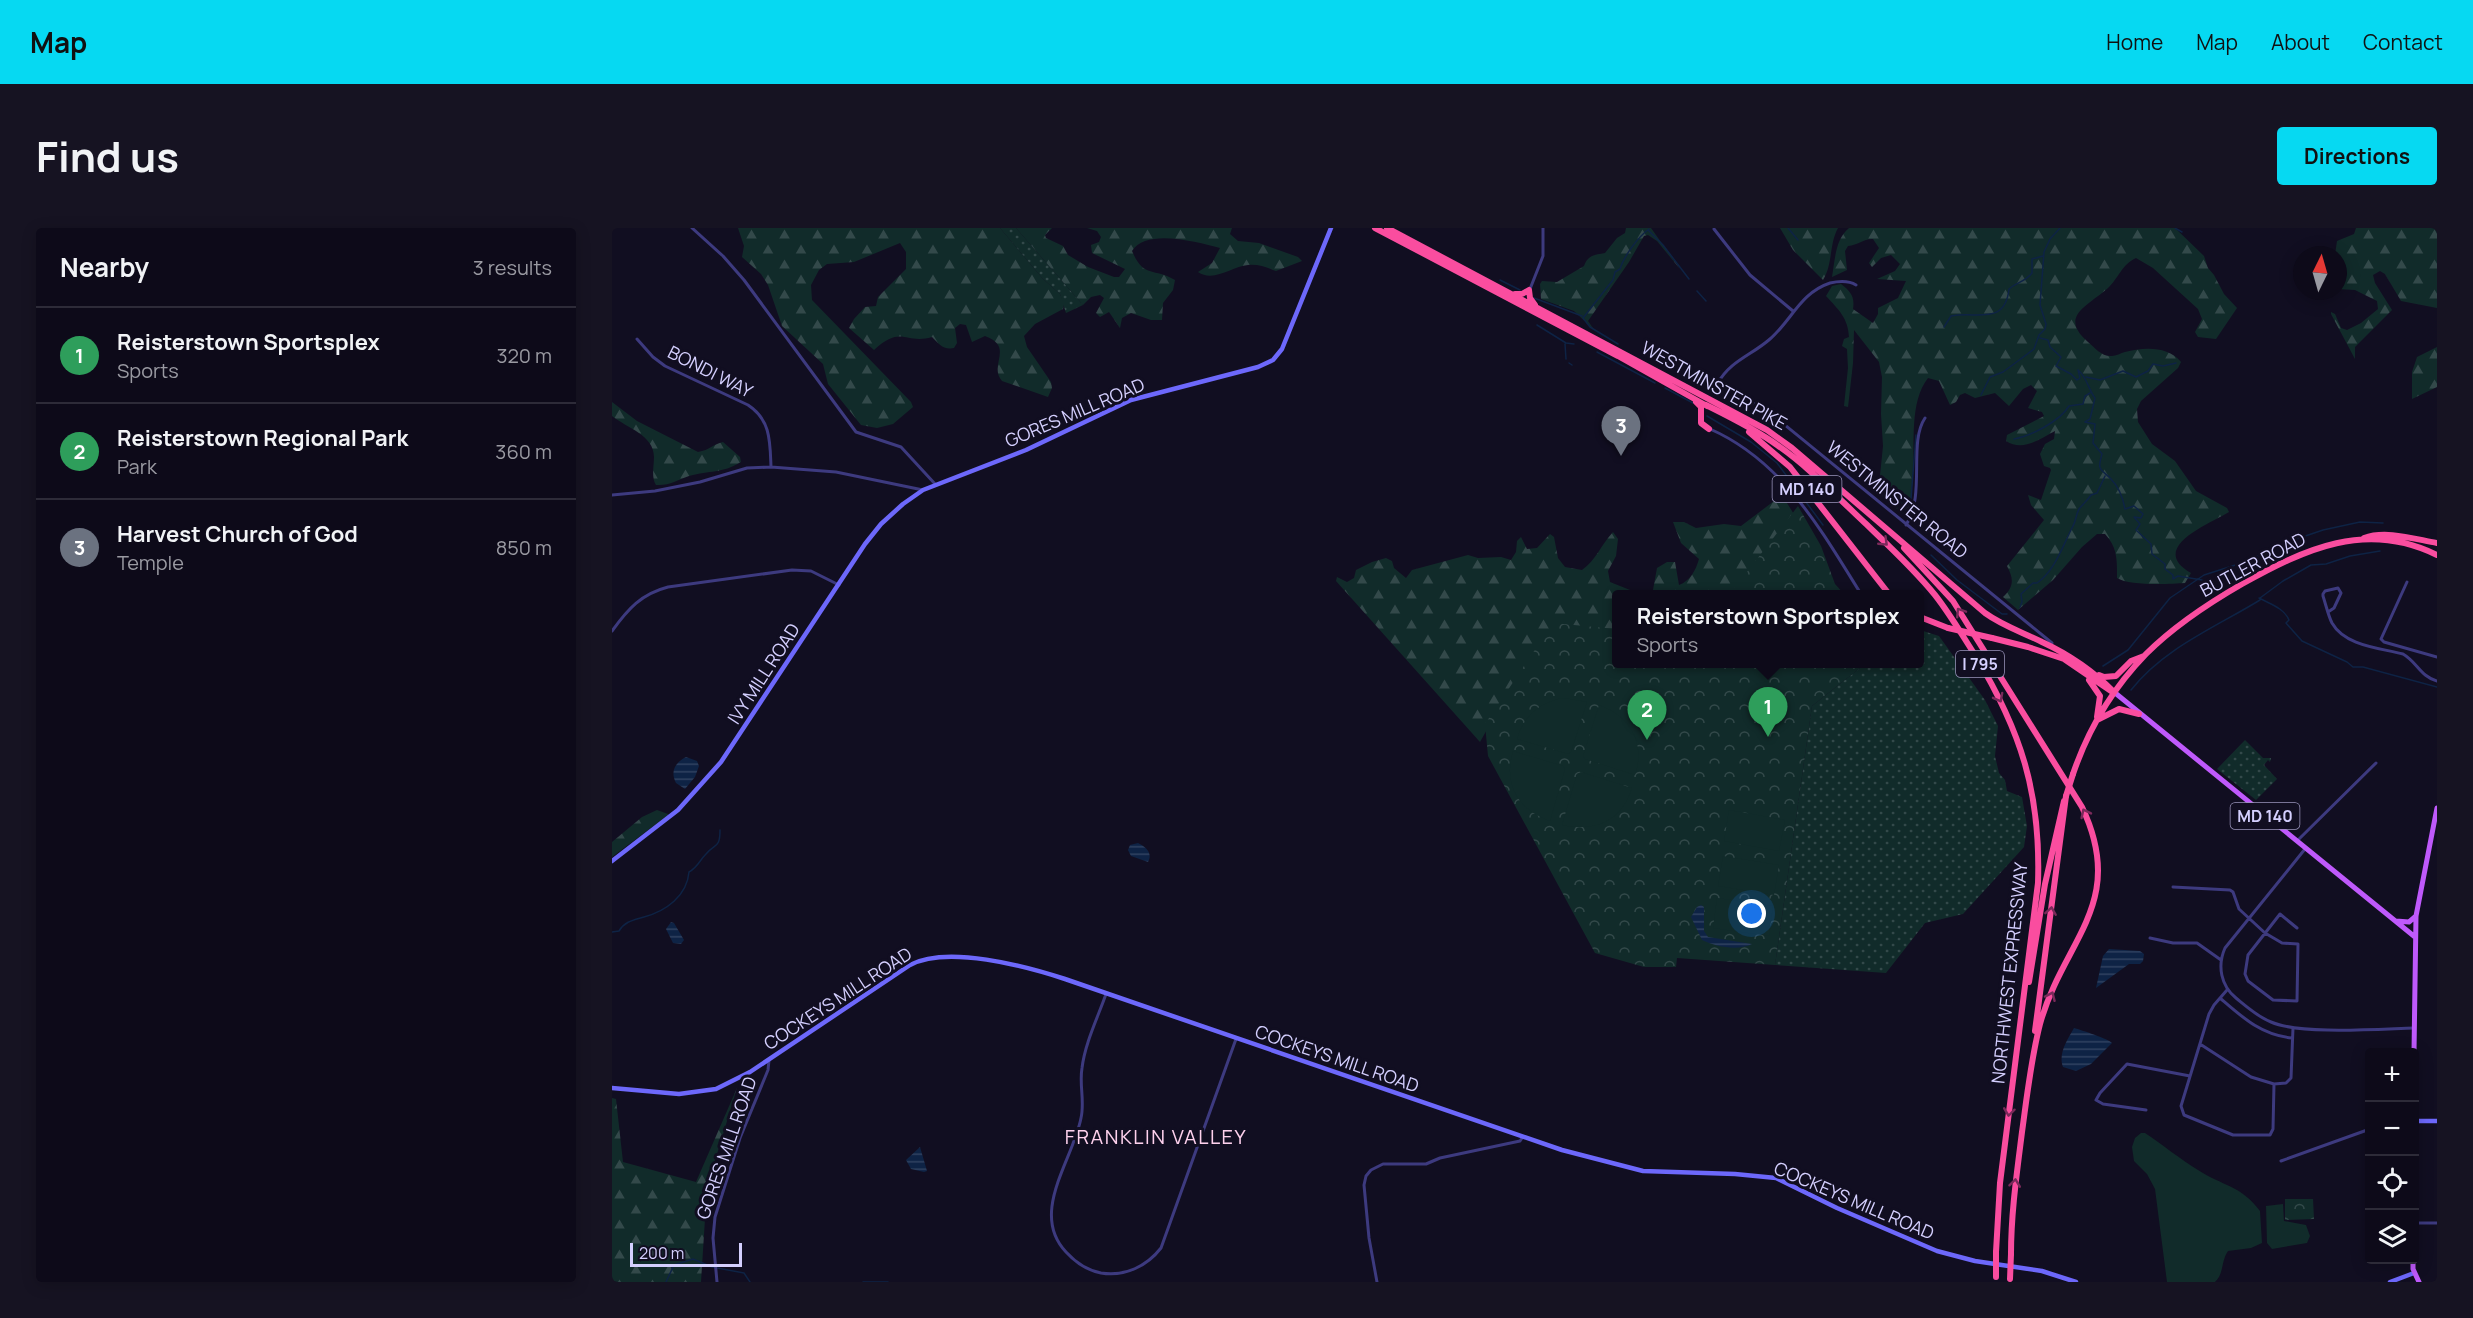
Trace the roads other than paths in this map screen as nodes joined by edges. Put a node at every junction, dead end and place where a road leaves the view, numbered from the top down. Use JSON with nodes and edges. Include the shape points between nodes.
{"nodes":[{"id":1,"x":692,"y":228,"type":"edge"},
{"id":2,"x":1331,"y":228,"type":"edge"},
{"id":3,"x":1375,"y":228,"type":"edge"},
{"id":4,"x":1387,"y":228,"type":"edge"},
{"id":5,"x":1543,"y":228,"type":"edge"},
{"id":6,"x":1714,"y":229,"type":"edge"},
{"id":7,"x":1857,"y":285,"type":"dead end"},
{"id":8,"x":1529,"y":290,"type":"junction"},
{"id":9,"x":1511,"y":293,"type":"junction"},
{"id":10,"x":1536,"y":306,"type":"junction"},
{"id":11,"x":1793,"y":311,"type":"junction"},
{"id":12,"x":638,"y":339,"type":"dead end"},
{"id":13,"x":1689,"y":395,"type":"junction"},
{"id":14,"x":1706,"y":405,"type":"junction"},
{"id":15,"x":1925,"y":418,"type":"dead end"},
{"id":16,"x":1709,"y":429,"type":"joint"},
{"id":17,"x":771,"y":467,"type":"junction"},
{"id":18,"x":936,"y":485,"type":"junction"},
{"id":19,"x":924,"y":490,"type":"junction"},
{"id":20,"x":1844,"y":493,"type":"junction"},
{"id":21,"x":612,"y":495,"type":"edge"},
{"id":22,"x":1906,"y":525,"type":"junction"},
{"id":23,"x":2359,"y":540,"type":"junction"},
{"id":24,"x":2437,"y":543,"type":"edge"},
{"id":25,"x":2437,"y":555,"type":"edge"},
{"id":26,"x":2407,"y":582,"type":"dead end"},
{"id":27,"x":839,"y":585,"type":"junction"},
{"id":28,"x":1858,"y":590,"type":"edge"},
{"id":29,"x":1885,"y":590,"type":"edge"},
{"id":30,"x":2328,"y":612,"type":"junction"},
{"id":31,"x":1924,"y":620,"type":"edge"},
{"id":32,"x":2021,"y":620,"type":"junction"},
{"id":33,"x":612,"y":631,"type":"edge"},
{"id":34,"x":2014,"y":631,"type":"junction"},
{"id":35,"x":1991,"y":637,"type":"junction"},
{"id":36,"x":2051,"y":644,"type":"junction"},
{"id":37,"x":2020,"y":645,"type":"junction"},
{"id":38,"x":2028,"y":647,"type":"junction"},
{"id":39,"x":2144,"y":656,"type":"junction"},
{"id":40,"x":2437,"y":657,"type":"edge"},
{"id":41,"x":2080,"y":666,"type":"junction"},
{"id":42,"x":2437,"y":681,"type":"edge"},
{"id":43,"x":2115,"y":692,"type":"junction"},
{"id":44,"x":2139,"y":714,"type":"junction"},
{"id":45,"x":2097,"y":720,"type":"junction"},
{"id":46,"x":2376,"y":763,"type":"dead end"},
{"id":47,"x":2066,"y":796,"type":"junction"},
{"id":48,"x":2437,"y":808,"type":"edge"},
{"id":49,"x":2297,"y":841,"type":"junction"},
{"id":50,"x":2305,"y":848,"type":"junction"},
{"id":51,"x":612,"y":861,"type":"edge"},
{"id":52,"x":2173,"y":887,"type":"dead end"},
{"id":53,"x":2416,"y":916,"type":"junction"},
{"id":54,"x":2248,"y":918,"type":"junction"},
{"id":55,"x":2396,"y":921,"type":"junction"},
{"id":56,"x":2297,"y":927,"type":"dead end"},
{"id":57,"x":2265,"y":933,"type":"junction"},
{"id":58,"x":2415,"y":937,"type":"junction"},
{"id":59,"x":2150,"y":938,"type":"dead end"},
{"id":60,"x":2221,"y":960,"type":"junction"},
{"id":61,"x":2227,"y":990,"type":"junction"},
{"id":62,"x":1107,"y":994,"type":"junction"},
{"id":63,"x":2220,"y":998,"type":"junction"},
{"id":64,"x":2293,"y":1028,"type":"junction"},
{"id":65,"x":2414,"y":1028,"type":"junction"},
{"id":66,"x":2019,"y":1033,"type":"junction"},
{"id":67,"x":1236,"y":1038,"type":"junction"},
{"id":68,"x":2292,"y":1038,"type":"junction"},
{"id":69,"x":2200,"y":1044,"type":"junction"},
{"id":70,"x":2414,"y":1048,"type":"edge"},
{"id":71,"x":769,"y":1059,"type":"junction"},
{"id":72,"x":2030,"y":1073,"type":"junction"},
{"id":73,"x":2190,"y":1076,"type":"junction"},
{"id":74,"x":2274,"y":1084,"type":"junction"},
{"id":75,"x":612,"y":1088,"type":"edge"},
{"id":76,"x":2146,"y":1110,"type":"dead end"},
{"id":77,"x":2419,"y":1121,"type":"edge"},
{"id":78,"x":2437,"y":1121,"type":"edge"},
{"id":79,"x":2365,"y":1131,"type":"edge"},
{"id":80,"x":1522,"y":1138,"type":"junction"},
{"id":81,"x":2281,"y":1161,"type":"dead end"},
{"id":82,"x":2419,"y":1222,"type":"edge"},
{"id":83,"x":2437,"y":1222,"type":"edge"},
{"id":84,"x":2414,"y":1264,"type":"edge"},
{"id":85,"x":2415,"y":1274,"type":"junction"},
{"id":86,"x":1996,"y":1279,"type":"edge"},
{"id":87,"x":2011,"y":1280,"type":"edge"},
{"id":88,"x":717,"y":1282,"type":"edge"},
{"id":89,"x":1377,"y":1282,"type":"edge"},
{"id":90,"x":2076,"y":1282,"type":"edge"},
{"id":91,"x":2390,"y":1282,"type":"edge"},
{"id":92,"x":2419,"y":1282,"type":"edge"}],
"edges":[{"from":1,"to":18,"type":"street","via":[[744,280],[856,432],[901,447]]},
{"from":2,"to":18,"type":"street","name":"GORES MILL ROAD","via":[[1286,341],[1273,360],[1131,400],[1026,450]]},
{"from":3,"to":13,"type":"highway","name":"WESTMINSTER PIKE","number":"MD 140"},
{"from":4,"to":9,"type":"highway","name":"WESTMINSTER PIKE","number":"MD 140"},
{"from":5,"to":8,"type":"street","via":[[1543,256]]},
{"from":6,"to":11,"type":"street","via":[[1749,274]]},
{"from":7,"to":11,"type":"street","via":[[1842,281],[1826,285],[1810,293]]},
{"from":8,"to":9,"type":"highway"},
{"from":8,"to":10,"type":"highway"},
{"from":9,"to":10,"type":"highway","name":"WESTMINSTER PIKE","number":"MD 140"},
{"from":10,"to":20,"type":"highway","name":"WESTMINSTER PIKE","number":"MD 140","via":[[1767,430]]},
{"from":11,"to":22,"type":"street","name":"WESTMINSTER ROAD","via":[[1776,334],[1730,366],[1718,383],[1769,412]]},
{"from":12,"to":17,"type":"street","name":"BONDI WAY","via":[[665,366],[748,405],[759,414],[768,431]]},
{"from":13,"to":14,"type":"highway","name":"WESTMINSTER PIKE","number":"MD 140"},
{"from":13,"to":16,"type":"highway","via":[[1701,407],[1702,426]]},
{"from":14,"to":29,"type":"highway","name":"WESTMINSTER PIKE","number":"MD 140","via":[[1751,432],[1790,467]]},
{"from":14,"to":66,"type":"highway","name":"NORTHWEST EXPRESSWAY","number":"I 795","one_way":true,"via":[[1788,453],[1910,567],[1956,625],[2006,711],[2028,774],[2038,844],[2038,883]]},
{"from":15,"to":22,"type":"street","via":[[1919,432],[1915,508]]},
{"from":16,"to":28,"type":"street","via":[[1746,449],[1786,485]]},
{"from":17,"to":19,"type":"street","via":[[836,472]]},
{"from":17,"to":21,"type":"street","via":[[747,468],[679,487]]},
{"from":18,"to":19,"type":"street","name":"GORES MILL ROAD"},
{"from":19,"to":27,"type":"street","name":"IVY MILL ROAD","via":[[881,524]]},
{"from":20,"to":34,"type":"highway","name":"WESTMINSTER PIKE","number":"MD 140","via":[[1985,613]]},
{"from":72,"to":20,"type":"highway","name":"NORTHWEST EXPRESSWAY","number":"I 795","one_way":true,"via":[[2045,1010],[2092,908],[2097,870],[2093,834],[2079,801],[1953,601],[1915,558]]},
{"from":22,"to":32,"type":"street","name":"WESTMINSTER ROAD"},
{"from":23,"to":24,"type":"highway","via":[[2373,535]]},
{"from":23,"to":25,"type":"highway","name":"BUTLER ROAD","via":[[2403,543]]},
{"from":23,"to":39,"type":"highway","name":"BUTLER ROAD","via":[[2312,549],[2274,567],[2205,607]]},
{"from":26,"to":40,"type":"street","via":[[2381,639]]},
{"from":27,"to":33,"type":"street","via":[[813,572],[792,570],[668,587],[638,600]]},
{"from":27,"to":51,"type":"street","name":"IVY MILL ROAD","via":[[715,770],[678,810]]},
{"from":30,"to":30,"type":"street","via":[[2324,592],[2338,588],[2341,595]]},
{"from":30,"to":42,"type":"street","via":[[2343,636],[2403,654],[2426,677]]},
{"from":31,"to":35,"type":"highway","name":"WESTMINSTER PIKE","number":"MD 140","bridge":true},
{"from":32,"to":34,"type":"street"},
{"from":32,"to":36,"type":"street","name":"WESTMINSTER ROAD"},
{"from":34,"to":35,"type":"highway","via":[[2006,637]]},
{"from":34,"to":36,"type":"highway","name":"WESTMINSTER PIKE","number":"MD 140"},
{"from":34,"to":37,"type":"highway"},
{"from":35,"to":37,"type":"highway","name":"WESTMINSTER PIKE","number":"MD 140"},
{"from":36,"to":38,"type":"highway","via":[[2045,649]]},
{"from":36,"to":41,"type":"highway","name":"WESTMINSTER PIKE","number":"MD 140"},
{"from":37,"to":38,"type":"highway","name":"WESTMINSTER PIKE","number":"MD 140"},
{"from":38,"to":41,"type":"highway","name":"WESTMINSTER PIKE","number":"MD 140"},
{"from":39,"to":41,"type":"highway","via":[[2130,661],[2120,673],[2109,678]]},
{"from":39,"to":43,"type":"highway","name":"BUTLER ROAD"},
{"from":41,"to":43,"type":"highway","name":"WESTMINSTER PIKE","number":"MD 140"},
{"from":41,"to":45,"type":"highway","via":[[2099,693]]},
{"from":43,"to":44,"type":"main road","name":"WESTMINSTER PIKE","number":"MD 140"},
{"from":43,"to":45,"type":"highway","name":"BUTLER ROAD"},
{"from":44,"to":45,"type":"highway","via":[[2116,709]]},
{"from":44,"to":49,"type":"main road","name":"WESTMINSTER PIKE","number":"MD 140"},
{"from":45,"to":47,"type":"highway","name":"BUTLER ROAD","bridge":true,"via":[[2083,746]]},
{"from":46,"to":49,"type":"street"},
{"from":47,"to":66,"type":"highway","via":[[2049,862]]},
{"from":72,"to":47,"type":"highway","one_way":true},
{"from":48,"to":53,"type":"main road"},
{"from":49,"to":50,"type":"main road","name":"WESTMINSTER PIKE","number":"MD 140"},
{"from":50,"to":54,"type":"street"},
{"from":50,"to":55,"type":"main road","name":"WESTMINSTER PIKE","number":"MD 140"},
{"from":52,"to":54,"type":"street","via":[[2230,890],[2238,909]]},
{"from":53,"to":55,"type":"main road","via":[[2409,922]]},
{"from":53,"to":58,"type":"main road"},
{"from":54,"to":57,"type":"street"},
{"from":54,"to":60,"type":"street","via":[[2225,948]]},
{"from":55,"to":58,"type":"main road","name":"WESTMINSTER PIKE","number":"MD 140"},
{"from":56,"to":57,"type":"street","via":[[2280,914]]},
{"from":57,"to":57,"type":"street","via":[[2282,943],[2298,944],[2297,1001],[2273,1000],[2246,978],[2247,957]]},
{"from":58,"to":65,"type":"main road"},
{"from":59,"to":60,"type":"street","via":[[2197,943]]},
{"from":60,"to":61,"type":"street"},
{"from":61,"to":63,"type":"street"},
{"from":61,"to":64,"type":"street","via":[[2263,1019]]},
{"from":62,"to":67,"type":"street","name":"COCKEYS MILL ROAD"},
{"from":62,"to":67,"type":"street","via":[[1082,1069],[1081,1121],[1052,1208],[1053,1229],[1063,1249],[1074,1261],[1094,1271],[1110,1274],[1136,1269],[1161,1248]]},
{"from":62,"to":71,"type":"street","name":"COCKEYS MILL ROAD","via":[[1030,969],[956,956],[931,957],[901,970]]},
{"from":63,"to":68,"type":"street","via":[[2258,1029]]},
{"from":63,"to":69,"type":"street","via":[[2211,1010]]},
{"from":64,"to":65,"type":"street"},
{"from":64,"to":68,"type":"street"},
{"from":65,"to":70,"type":"main road"},
{"from":66,"to":86,"type":"highway","name":"NORTHWEST EXPRESSWAY","number":"I 795","one_way":true,"bridge":true,"via":[[2000,1183]]},
{"from":67,"to":80,"type":"street","name":"COCKEYS MILL ROAD"},
{"from":68,"to":74,"type":"street","via":[[2291,1078],[2286,1083]]},
{"from":69,"to":73,"type":"street"},
{"from":69,"to":74,"type":"street","via":[[2251,1077]]},
{"from":71,"to":75,"type":"street","name":"COCKEYS MILL ROAD","via":[[737,1080],[707,1092],[667,1094]]},
{"from":71,"to":88,"type":"street","name":"GORES MILL ROAD","via":[[715,1217]]},
{"from":87,"to":72,"type":"highway","name":"NORTHWEST EXPRESSWAY","number":"I 795","one_way":true,"bridge":true,"via":[[2014,1190]]},
{"from":73,"to":74,"type":"street","via":[[2182,1113],[2235,1135],[2272,1133]]},
{"from":73,"to":76,"type":"street","via":[[2127,1064],[2096,1100]]},
{"from":77,"to":78,"type":"street"},
{"from":79,"to":81,"type":"street"},
{"from":80,"to":89,"type":"street","via":[[1426,1164],[1383,1164],[1371,1170],[1364,1185]]},
{"from":80,"to":90,"type":"street","name":"COCKEYS MILL ROAD","via":[[1643,1172],[1735,1173],[1776,1178],[1937,1251],[2042,1271]]},
{"from":82,"to":83,"type":"street"},
{"from":84,"to":85,"type":"main road"},
{"from":85,"to":91,"type":"street"},
{"from":85,"to":92,"type":"main road"}]}
